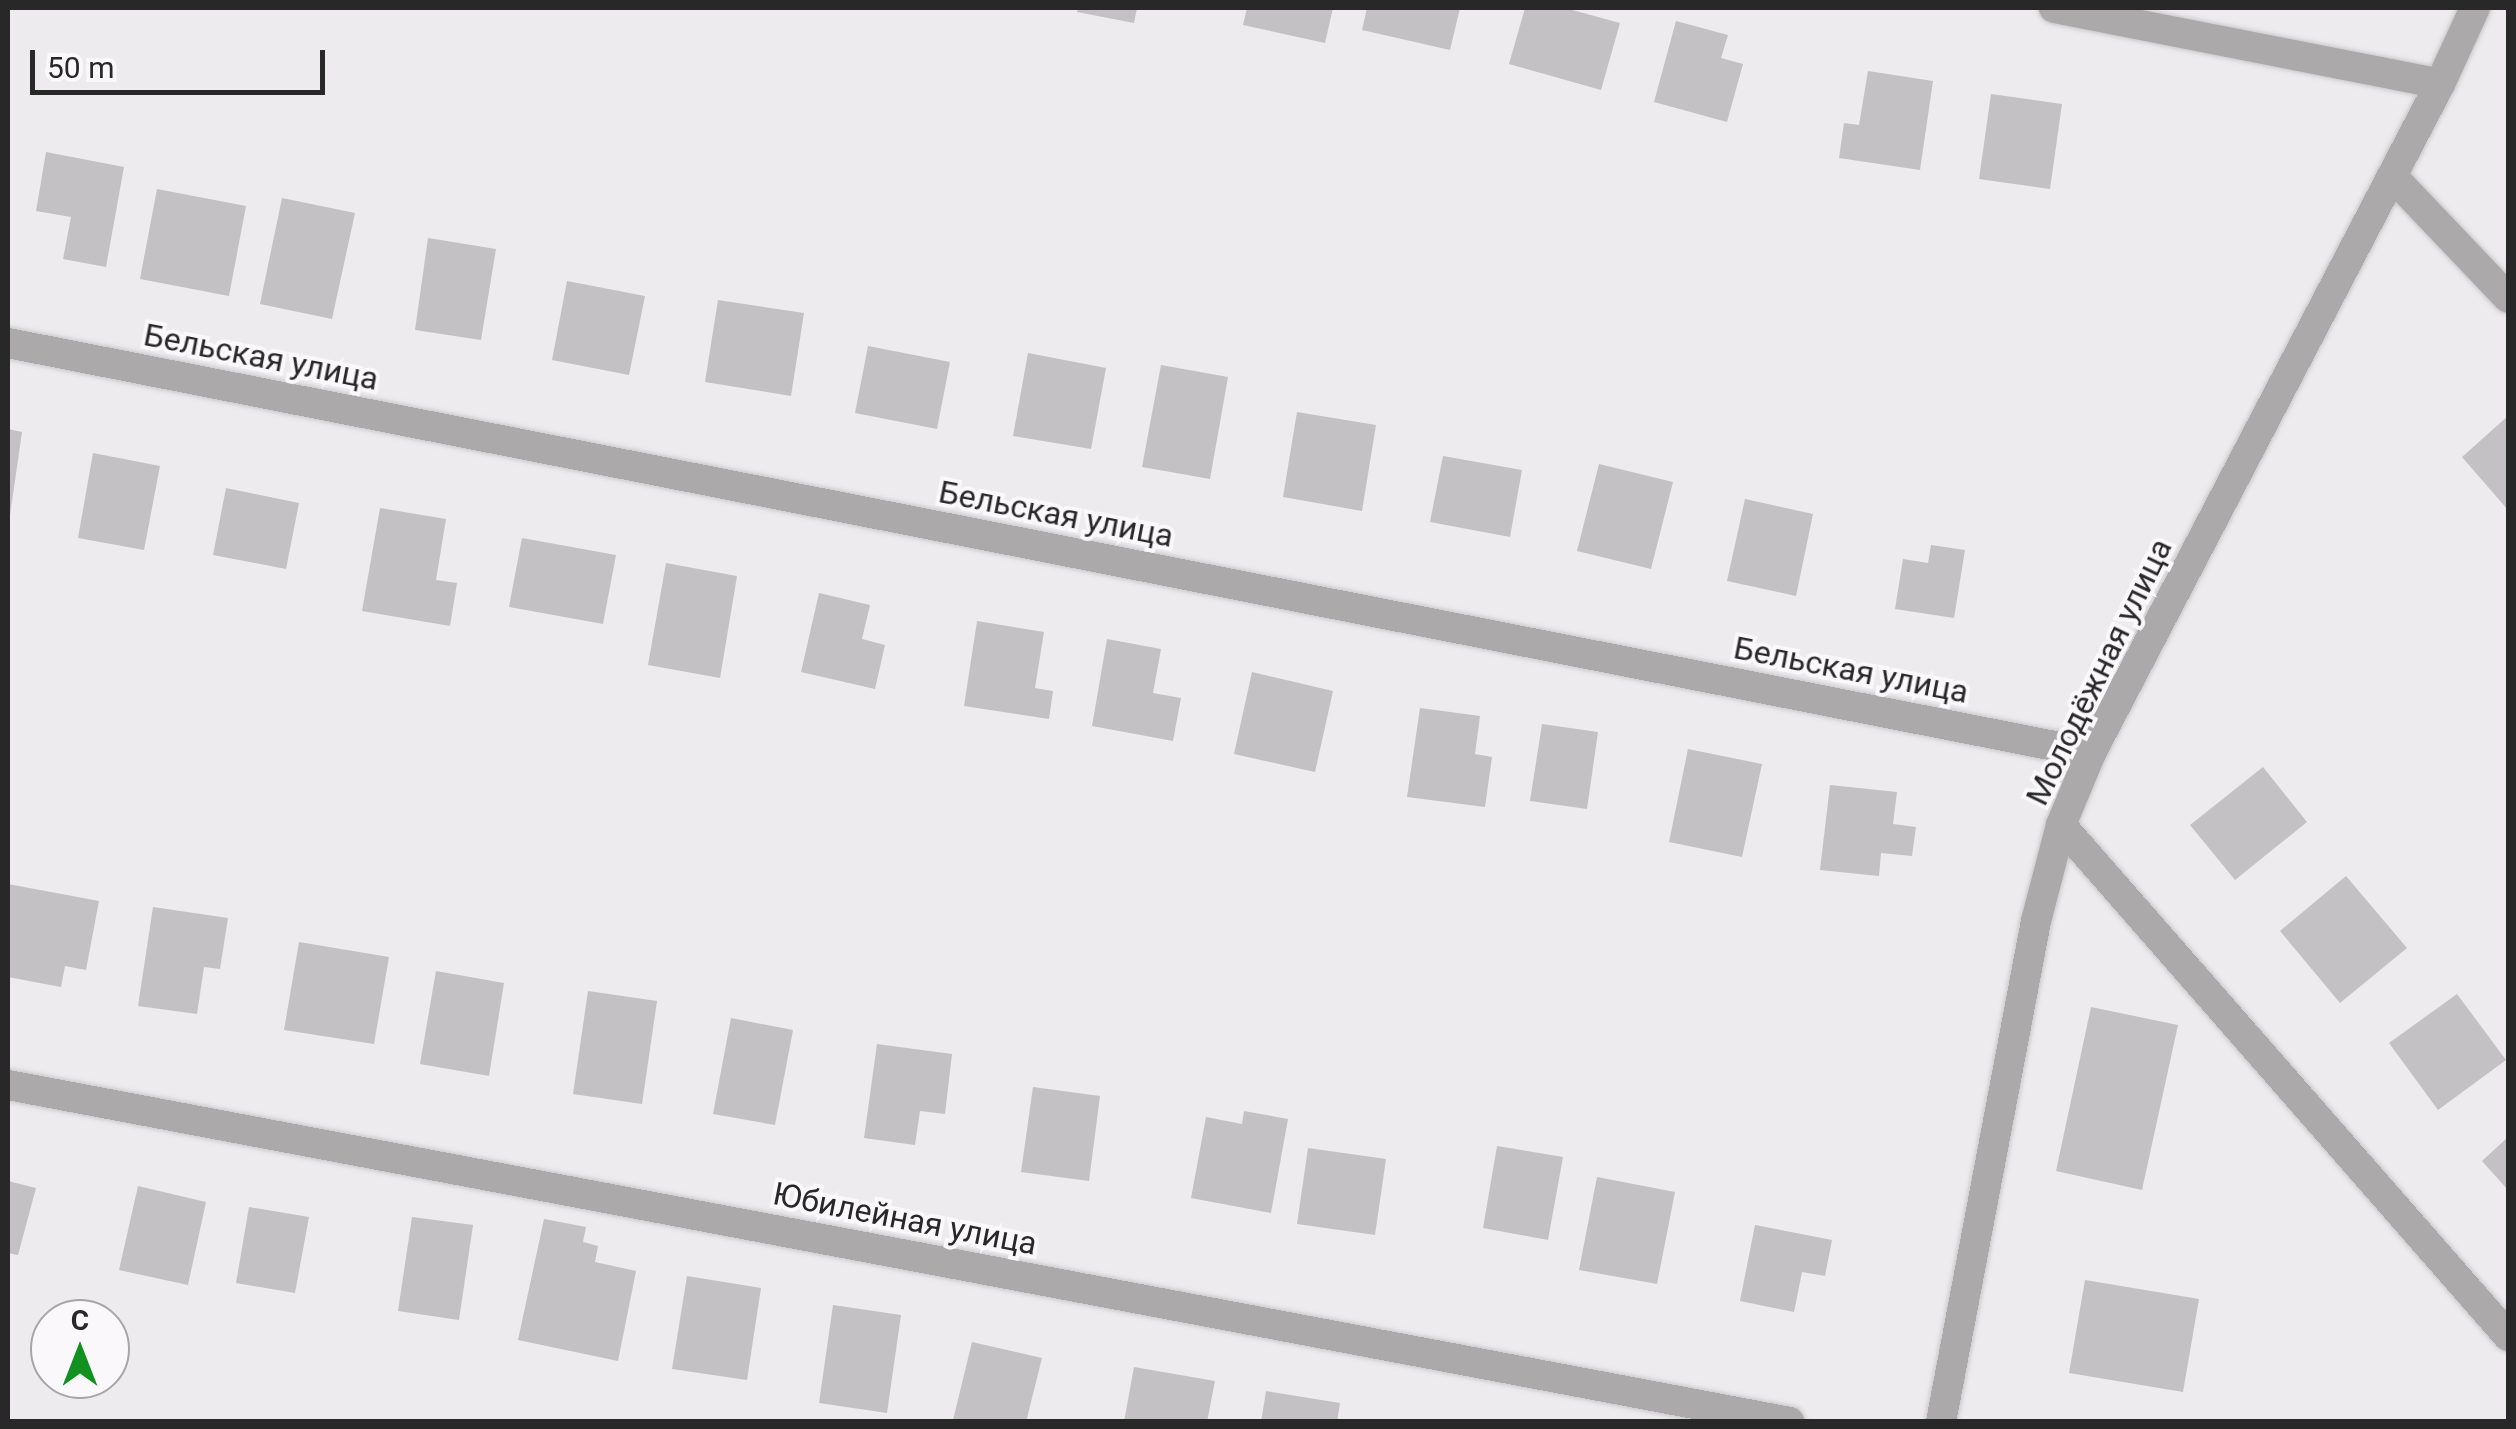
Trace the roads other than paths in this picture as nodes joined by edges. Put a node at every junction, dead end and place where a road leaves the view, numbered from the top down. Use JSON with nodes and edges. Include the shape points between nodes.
{"nodes":[{"id":1,"x":2054,"y":8,"type":"edge"},
{"id":2,"x":2475,"y":8,"type":"edge"},
{"id":3,"x":2440,"y":84,"type":"junction"},
{"id":4,"x":2392,"y":176,"type":"junction"},
{"id":5,"x":2508,"y":298,"type":"edge"},
{"id":6,"x":8,"y":343,"type":"edge"},
{"id":7,"x":2091,"y":753,"type":"junction"},
{"id":8,"x":2062,"y":825,"type":"junction"},
{"id":9,"x":8,"y":1084,"type":"edge"},
{"id":10,"x":2508,"y":1336,"type":"edge"},
{"id":11,"x":1788,"y":1422,"type":"edge"},
{"id":12,"x":1941,"y":1422,"type":"edge"}],
"edges":[{"from":1,"to":3,"type":"street"},
{"from":2,"to":3,"type":"street","name":"Молодёжная улица"},
{"from":3,"to":4,"type":"street","name":"Молодёжная улица"},
{"from":4,"to":5,"type":"street"},
{"from":4,"to":7,"type":"street","name":"Молодёжная улица"},
{"from":6,"to":7,"type":"street","name":"Бельская улица"},
{"from":7,"to":8,"type":"street","name":"Молодёжная улица"},
{"from":8,"to":10,"type":"street"},
{"from":8,"to":12,"type":"street","name":"Молодёжная улица","via":[[2036,921]]},
{"from":9,"to":11,"type":"street","name":"Юбилейная улица"}]}
